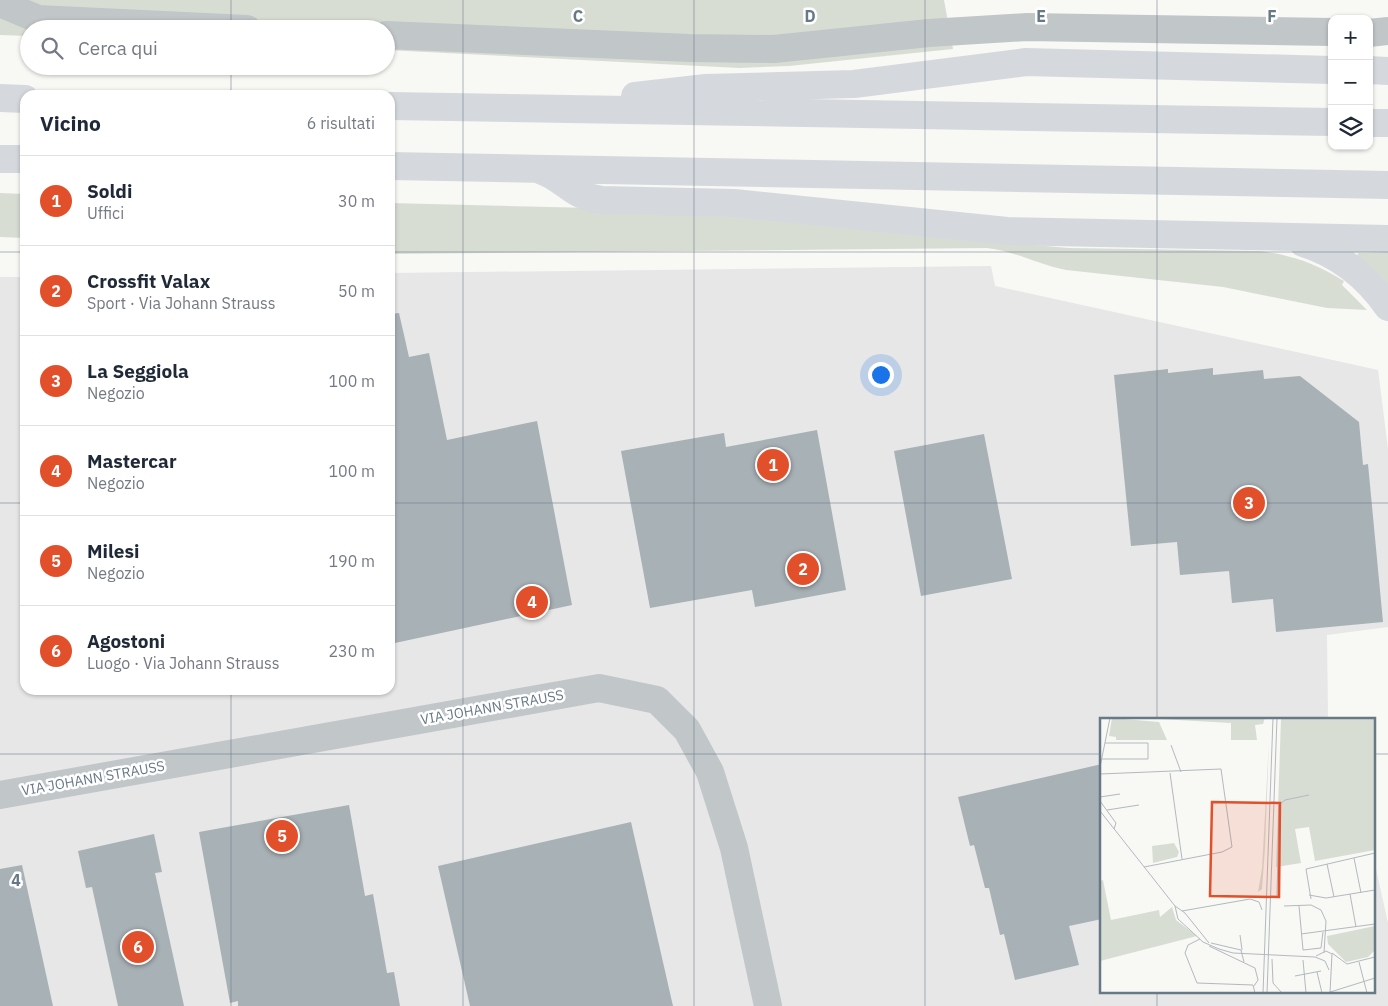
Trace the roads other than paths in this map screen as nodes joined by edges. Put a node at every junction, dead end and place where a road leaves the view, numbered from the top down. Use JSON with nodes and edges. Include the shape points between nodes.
{"nodes":[{"id":1,"x":0,"y":0,"type":"edge"},
{"id":2,"x":76,"y":20,"type":"edge"},
{"id":3,"x":1388,"y":31,"type":"edge"},
{"id":4,"x":1328,"y":32,"type":"edge"},
{"id":5,"x":1373,"y":33,"type":"edge"},
{"id":6,"x":395,"y":35,"type":"edge"},
{"id":7,"x":1328,"y":70,"type":"edge"},
{"id":8,"x":1373,"y":70,"type":"edge"},
{"id":9,"x":1388,"y":71,"type":"edge"},
{"id":10,"x":0,"y":98,"type":"edge"},
{"id":11,"x":20,"y":99,"type":"edge"},
{"id":12,"x":395,"y":106,"type":"edge"},
{"id":13,"x":528,"y":108,"type":"junction"},
{"id":14,"x":1328,"y":122,"type":"edge"},
{"id":15,"x":1373,"y":123,"type":"edge"},
{"id":16,"x":1388,"y":123,"type":"edge"},
{"id":17,"x":0,"y":159,"type":"edge"},
{"id":18,"x":20,"y":159,"type":"edge"},
{"id":19,"x":395,"y":166,"type":"edge"},
{"id":20,"x":528,"y":169,"type":"junction"},
{"id":21,"x":1388,"y":185,"type":"edge"},
{"id":22,"x":1272,"y":237,"type":"junction"},
{"id":23,"x":1388,"y":239,"type":"edge"},
{"id":24,"x":1388,"y":307,"type":"edge"},
{"id":25,"x":0,"y":795,"type":"edge"},
{"id":26,"x":768,"y":1006,"type":"edge"}],
"edges":[{"from":1,"to":2,"type":"street","via":[[6,6],[38,18]]},
{"from":3,"to":5,"type":"street"},
{"from":4,"to":6,"type":"street","via":[[1027,27],[774,49]]},
{"from":7,"to":13,"type":"highway","via":[[1026,62],[854,84],[706,88]]},
{"from":8,"to":9,"type":"highway"},
{"from":10,"to":11,"type":"highway"},
{"from":12,"to":13,"type":"highway"},
{"from":13,"to":14,"type":"highway"},
{"from":15,"to":16,"type":"highway"},
{"from":17,"to":18,"type":"highway"},
{"from":19,"to":20,"type":"highway"},
{"from":20,"to":21,"type":"highway"},
{"from":20,"to":22,"type":"highway","via":[[548,173],[582,195],[602,200],[734,203],[1007,231]]},
{"from":22,"to":23,"type":"highway"},
{"from":22,"to":24,"type":"highway","via":[[1295,240],[1337,257],[1371,285]]},
{"from":25,"to":26,"type":"street","name":"VIA JOHANN STRAUSS","via":[[599,688],[657,700],[687,730],[710,772],[734,848]]}]}
